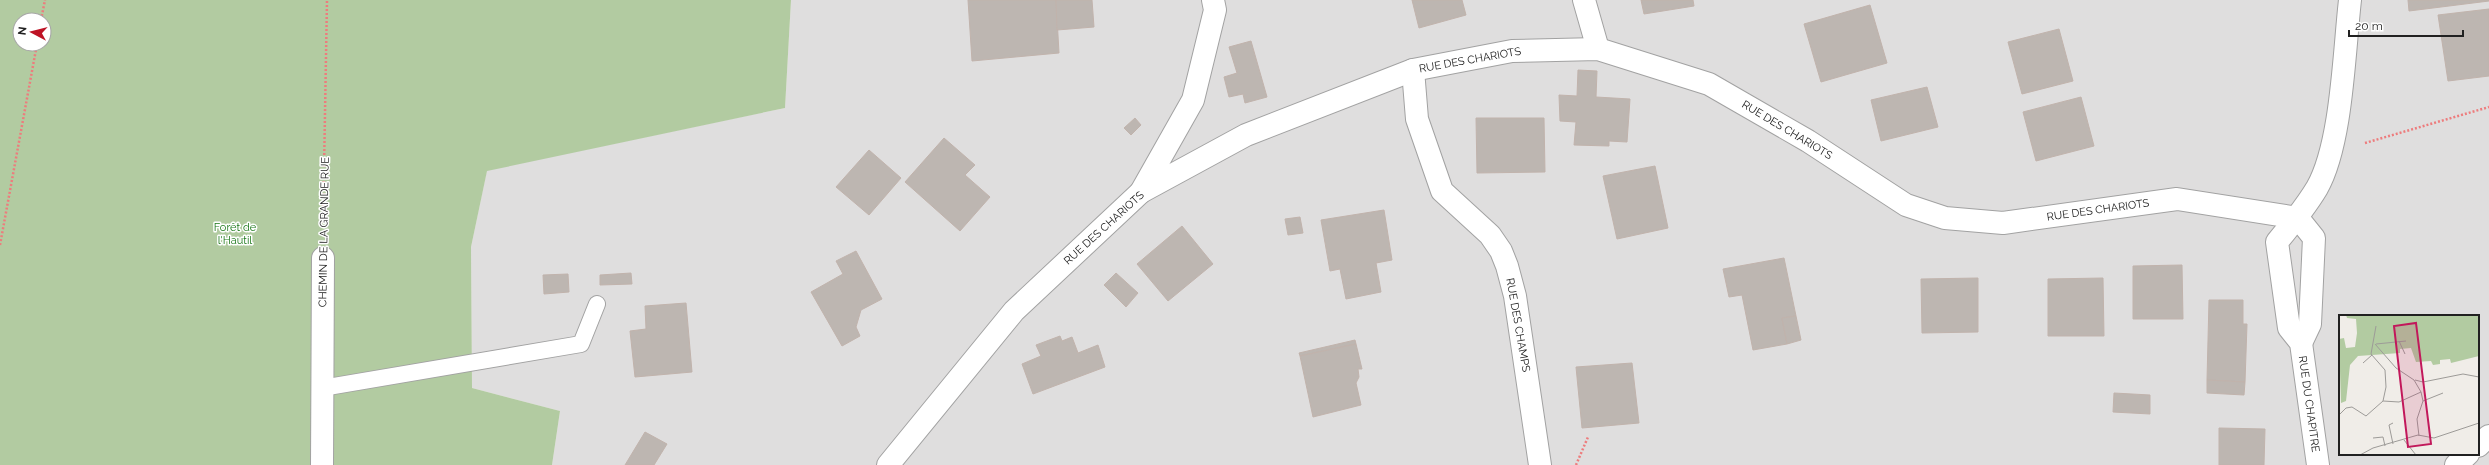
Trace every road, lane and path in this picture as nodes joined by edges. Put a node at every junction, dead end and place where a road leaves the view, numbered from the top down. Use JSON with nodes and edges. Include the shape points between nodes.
{"nodes":[{"id":1,"x":45,"y":0,"type":"edge"},
{"id":2,"x":327,"y":0,"type":"edge"},
{"id":3,"x":1213,"y":0,"type":"edge"},
{"id":4,"x":1584,"y":0,"type":"edge"},
{"id":5,"x":2350,"y":0,"type":"edge"},
{"id":6,"x":43,"y":12,"type":"edge"},
{"id":7,"x":1598,"y":49,"type":"junction"},
{"id":8,"x":36,"y":52,"type":"edge"},
{"id":9,"x":1413,"y":70,"type":"junction"},
{"id":10,"x":2489,"y":107,"type":"edge"},
{"id":11,"x":2329,"y":153,"type":"junction"},
{"id":12,"x":1141,"y":192,"type":"junction"},
{"id":13,"x":2298,"y":218,"type":"junction"},
{"id":14,"x":0,"y":245,"type":"edge"},
{"id":15,"x":323,"y":258,"type":"joint"},
{"id":16,"x":598,"y":304,"type":"dead end"},
{"id":17,"x":2301,"y":343,"type":"junction"},
{"id":18,"x":322,"y":388,"type":"junction"},
{"id":19,"x":2489,"y":436,"type":"edge"},
{"id":20,"x":1588,"y":437,"type":"dead end"},
{"id":21,"x":2479,"y":445,"type":"edge"},
{"id":22,"x":2467,"y":455,"type":"edge"},
{"id":23,"x":322,"y":465,"type":"edge"},
{"id":24,"x":888,"y":465,"type":"edge"},
{"id":25,"x":1540,"y":465,"type":"edge"},
{"id":26,"x":1576,"y":465,"type":"edge"},
{"id":27,"x":2318,"y":465,"type":"edge"},
{"id":28,"x":2456,"y":465,"type":"edge"}],
"edges":[{"from":1,"to":6,"type":"path"},
{"from":2,"to":15,"type":"path","name":"CHEMIN DE LA GRANDE RUE"},
{"from":3,"to":12,"type":"street","via":[[1215,10],[1193,100]]},
{"from":4,"to":7,"type":"street"},
{"from":5,"to":11,"type":"street","via":[[2336,127]]},
{"from":7,"to":9,"type":"street","name":"RUE DES CHARIOTS","via":[[1512,51]]},
{"from":7,"to":13,"type":"street","name":"RUE DES CHARIOTS","via":[[1709,84],[1808,141],[1906,204],[1945,218],[2003,223],[2177,199]]},
{"from":8,"to":14,"type":"path"},
{"from":9,"to":12,"type":"street","name":"RUE DES CHARIOTS","via":[[1246,135]]},
{"from":9,"to":25,"type":"street","name":"RUE DES CHAMPS","via":[[1417,119],[1442,191],[1490,235],[1507,266],[1515,296]]},
{"from":10,"to":11,"type":"path"},
{"from":11,"to":13,"type":"street","via":[[2317,187]]},
{"from":12,"to":24,"type":"street","name":"RUE DES CHARIOTS","via":[[1014,311]]},
{"from":13,"to":17,"type":"street","name":"RUE DU CHAPITRE","via":[[2314,238],[2310,324]]},
{"from":13,"to":17,"type":"street","name":"RUE DU CHAPITRE","via":[[2277,242],[2289,328]]},
{"from":15,"to":18,"type":"street","name":"CHEMIN DE LA GRANDE RUE"},
{"from":16,"to":18,"type":"lane","via":[[581,344]]},
{"from":17,"to":27,"type":"street","name":"RUE DU CHAPITRE"},
{"from":18,"to":23,"type":"street","name":"CHEMIN DE LA GRANDE RUE"},
{"from":19,"to":21,"type":"street"},
{"from":20,"to":26,"type":"path"},
{"from":22,"to":28,"type":"street"}]}
